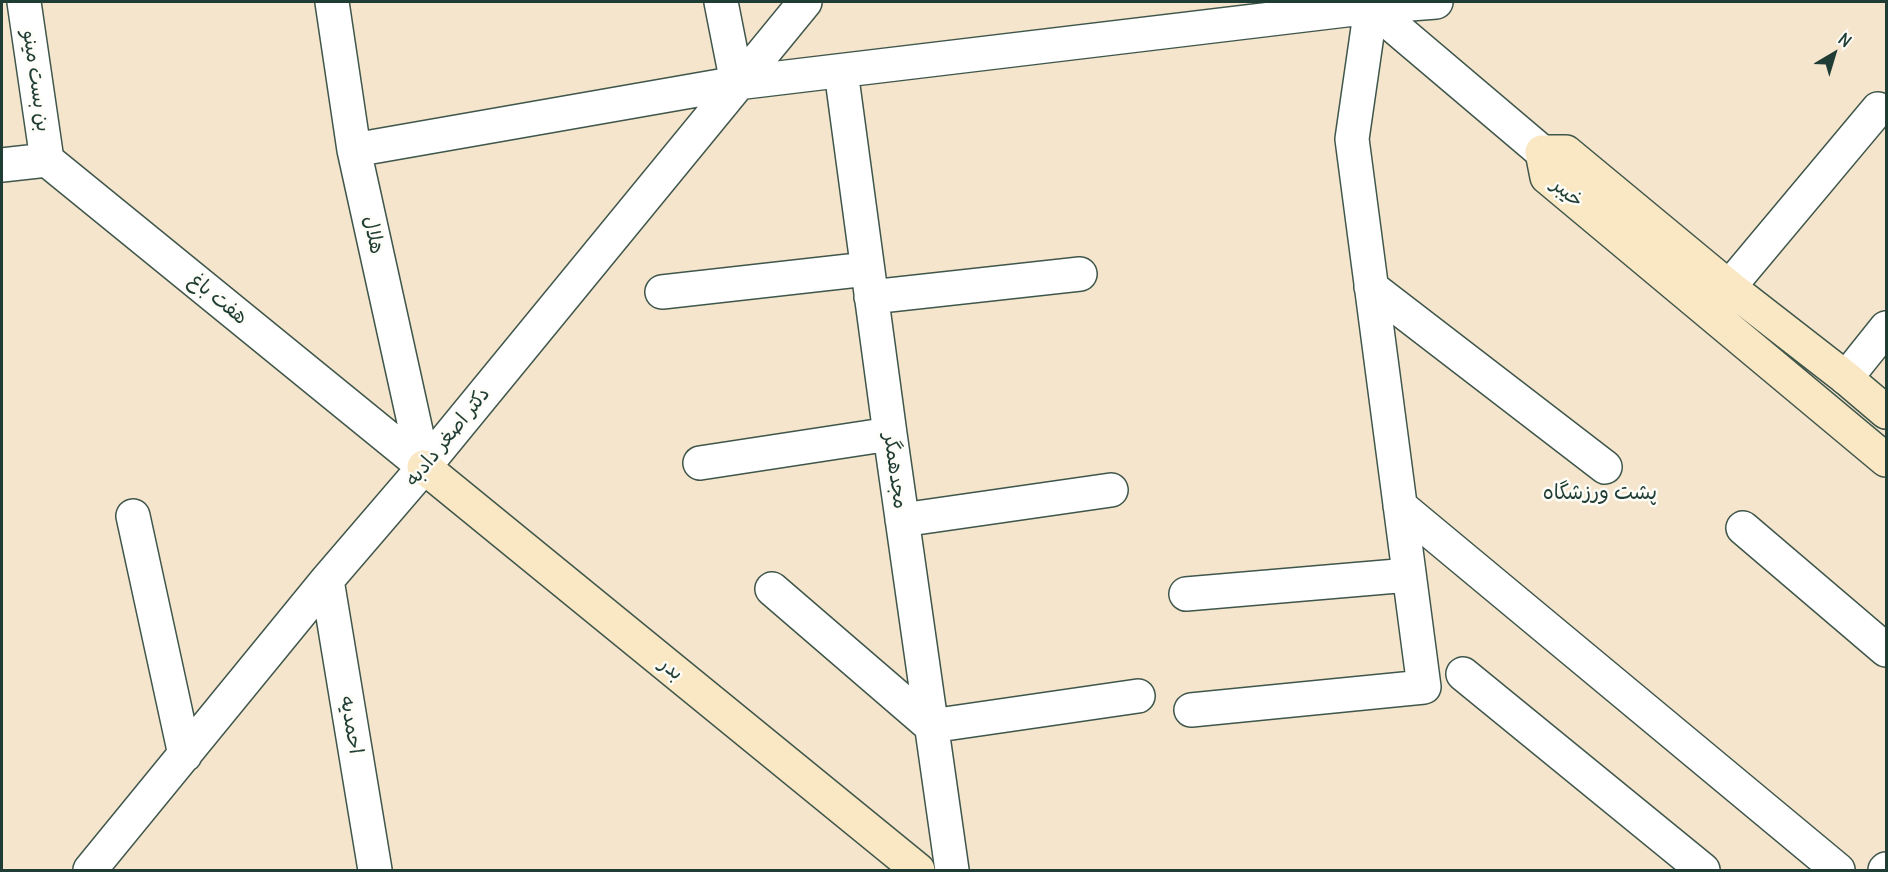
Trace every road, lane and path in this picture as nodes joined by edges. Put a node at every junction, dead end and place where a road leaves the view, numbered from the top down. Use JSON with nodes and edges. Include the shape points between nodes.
{"nodes":[{"id":1,"x":24,"y":2,"type":"edge"},
{"id":2,"x":332,"y":2,"type":"edge"},
{"id":3,"x":720,"y":2,"type":"edge"},
{"id":4,"x":805,"y":2,"type":"edge"},
{"id":5,"x":1436,"y":2,"type":"edge"},
{"id":6,"x":1368,"y":4,"type":"edge"},
{"id":7,"x":841,"y":71,"type":"junction"},
{"id":8,"x":737,"y":83,"type":"junction"},
{"id":9,"x":1878,"y":109,"type":"dead end"},
{"id":10,"x":354,"y":150,"type":"junction"},
{"id":11,"x":1542,"y":152,"type":"junction"},
{"id":12,"x":47,"y":160,"type":"junction"},
{"id":13,"x":2,"y":165,"type":"edge"},
{"id":14,"x":1080,"y":274,"type":"dead end"},
{"id":15,"x":869,"y":283,"type":"junction"},
{"id":16,"x":1371,"y":287,"type":"junction"},
{"id":17,"x":1729,"y":287,"type":"junction"},
{"id":18,"x":662,"y":292,"type":"dead end"},
{"id":19,"x":1887,"y":328,"type":"edge"},
{"id":20,"x":1846,"y":378,"type":"junction"},
{"id":21,"x":1887,"y":412,"type":"edge"},
{"id":22,"x":890,"y":434,"type":"junction"},
{"id":23,"x":1887,"y":460,"type":"edge"},
{"id":24,"x":700,"y":463,"type":"dead end"},
{"id":25,"x":424,"y":467,"type":"junction"},
{"id":26,"x":1605,"y":467,"type":"dead end"},
{"id":27,"x":1111,"y":490,"type":"dead end"},
{"id":28,"x":1400,"y":506,"type":"junction"},
{"id":29,"x":133,"y":516,"type":"dead end"},
{"id":30,"x":902,"y":520,"type":"junction"},
{"id":31,"x":1743,"y":528,"type":"dead end"},
{"id":32,"x":1409,"y":575,"type":"junction"},
{"id":33,"x":327,"y":580,"type":"junction"},
{"id":34,"x":771,"y":589,"type":"dead end"},
{"id":35,"x":1186,"y":594,"type":"dead end"},
{"id":36,"x":1887,"y":650,"type":"edge"},
{"id":37,"x":1463,"y":674,"type":"dead end"},
{"id":38,"x":1138,"y":696,"type":"dead end"},
{"id":39,"x":1191,"y":710,"type":"dead end"},
{"id":40,"x":931,"y":726,"type":"junction"},
{"id":41,"x":184,"y":755,"type":"junction"},
{"id":42,"x":90,"y":870,"type":"edge"},
{"id":43,"x":375,"y":870,"type":"edge"},
{"id":44,"x":918,"y":870,"type":"edge"},
{"id":45,"x":952,"y":870,"type":"edge"},
{"id":46,"x":1703,"y":870,"type":"edge"},
{"id":47,"x":1838,"y":870,"type":"edge"}],
"edges":[{"from":1,"to":12,"type":"street","name":"بن بست مینو"},
{"from":2,"to":10,"type":"street","name":"هلال"},
{"from":3,"to":8,"type":"street"},
{"from":4,"to":8,"type":"street","name":"دکتر اصغر دادبه"},
{"from":5,"to":6,"type":"street"},
{"from":6,"to":7,"type":"street"},
{"from":6,"to":11,"type":"street"},
{"from":6,"to":16,"type":"street","via":[[1352,139]]},
{"from":7,"to":8,"type":"street"},
{"from":7,"to":15,"type":"street","name":"مجدهمگر"},
{"from":8,"to":10,"type":"street"},
{"from":8,"to":25,"type":"street","name":"دکتر اصغر دادبه"},
{"from":9,"to":17,"type":"street"},
{"from":10,"to":25,"type":"street","name":"هلال"},
{"from":11,"to":17,"type":"street","name":"خیبر","via":[[1566,152]]},
{"from":11,"to":23,"type":"street","name":"خیبر","via":[[1547,177]]},
{"from":12,"to":13,"type":"street"},
{"from":12,"to":25,"type":"street","name":"هفت باغ"},
{"from":14,"to":15,"type":"street"},
{"from":15,"to":18,"type":"street"},
{"from":15,"to":22,"type":"street","name":"مجدهمگر"},
{"from":16,"to":26,"type":"street"},
{"from":16,"to":28,"type":"street"},
{"from":17,"to":20,"type":"street","name":"خیبر"},
{"from":19,"to":20,"type":"street"},
{"from":20,"to":21,"type":"street","name":"خیبر"},
{"from":22,"to":24,"type":"street"},
{"from":22,"to":30,"type":"street","name":"مجدهمگر"},
{"from":25,"to":33,"type":"street","name":"دکتر اصغر دادبه"},
{"from":25,"to":44,"type":"street","name":"بدر"},
{"from":27,"to":30,"type":"street"},
{"from":28,"to":32,"type":"street"},
{"from":28,"to":47,"type":"street"},
{"from":29,"to":41,"type":"street"},
{"from":30,"to":40,"type":"street","name":"مجدهمگر"},
{"from":31,"to":36,"type":"street"},
{"from":32,"to":35,"type":"street"},
{"from":32,"to":39,"type":"street","via":[[1424,687]]},
{"from":33,"to":41,"type":"street","name":"دکتر اصغر دادبه"},
{"from":33,"to":43,"type":"street","name":"احمدیه"},
{"from":34,"to":40,"type":"street"},
{"from":37,"to":46,"type":"street"},
{"from":38,"to":40,"type":"street"},
{"from":40,"to":45,"type":"street","name":"مجدهمگر"},
{"from":41,"to":42,"type":"street","name":"دکتر اصغر دادبه"}]}
